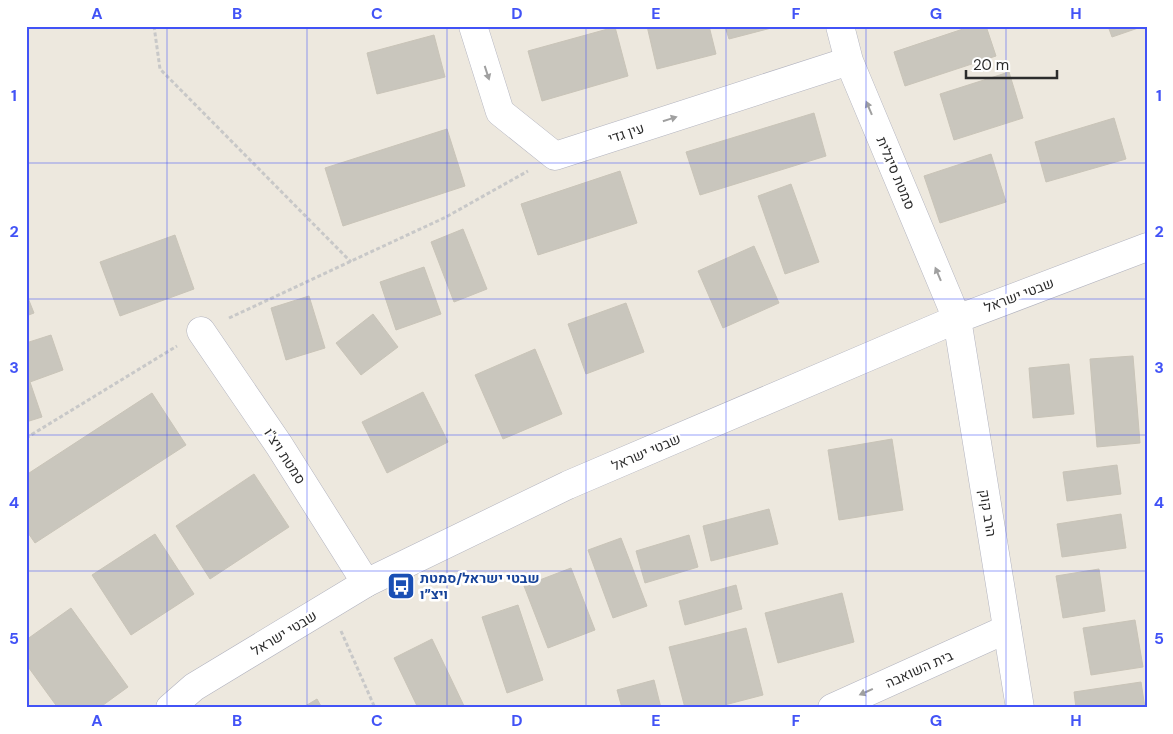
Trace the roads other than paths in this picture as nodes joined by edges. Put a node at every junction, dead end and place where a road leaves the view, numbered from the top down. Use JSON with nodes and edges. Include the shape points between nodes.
{"nodes":[{"id":1,"x":473,"y":26,"type":"edge"},
{"id":2,"x":840,"y":26,"type":"edge"},
{"id":3,"x":849,"y":61,"type":"junction"},
{"id":4,"x":1147,"y":247,"type":"edge"},
{"id":5,"x":957,"y":319,"type":"junction"},
{"id":6,"x":201,"y":332,"type":"road end"},
{"id":7,"x":366,"y":583,"type":"junction"},
{"id":8,"x":1007,"y":629,"type":"junction"},
{"id":9,"x":170,"y":708,"type":"edge"},
{"id":10,"x":832,"y":708,"type":"edge"},
{"id":11,"x":1020,"y":708,"type":"edge"}],
"edges":[{"from":1,"to":3,"type":"street","name":"עין גדי","one_way":true,"via":[[500,112],[555,156]]},
{"from":2,"to":3,"type":"street","name":"סמטת סיגלית"},
{"from":5,"to":3,"type":"street","name":"סמטת סיגלית","one_way":true},
{"from":4,"to":5,"type":"street","name":"שבטי ישראל"},
{"from":5,"to":7,"type":"street","name":"שבטי ישראל","via":[[568,485]]},
{"from":5,"to":8,"type":"street","name":"הרב קוק"},
{"from":6,"to":7,"type":"street","name":"סמטת ויצ\"ו","via":[[279,445]]},
{"from":7,"to":9,"type":"street","name":"שבטי ישראל","via":[[194,687]]},
{"from":8,"to":10,"type":"street","name":"בית השואבה","one_way":true},
{"from":8,"to":11,"type":"street","name":"הרב קוק"}]}
